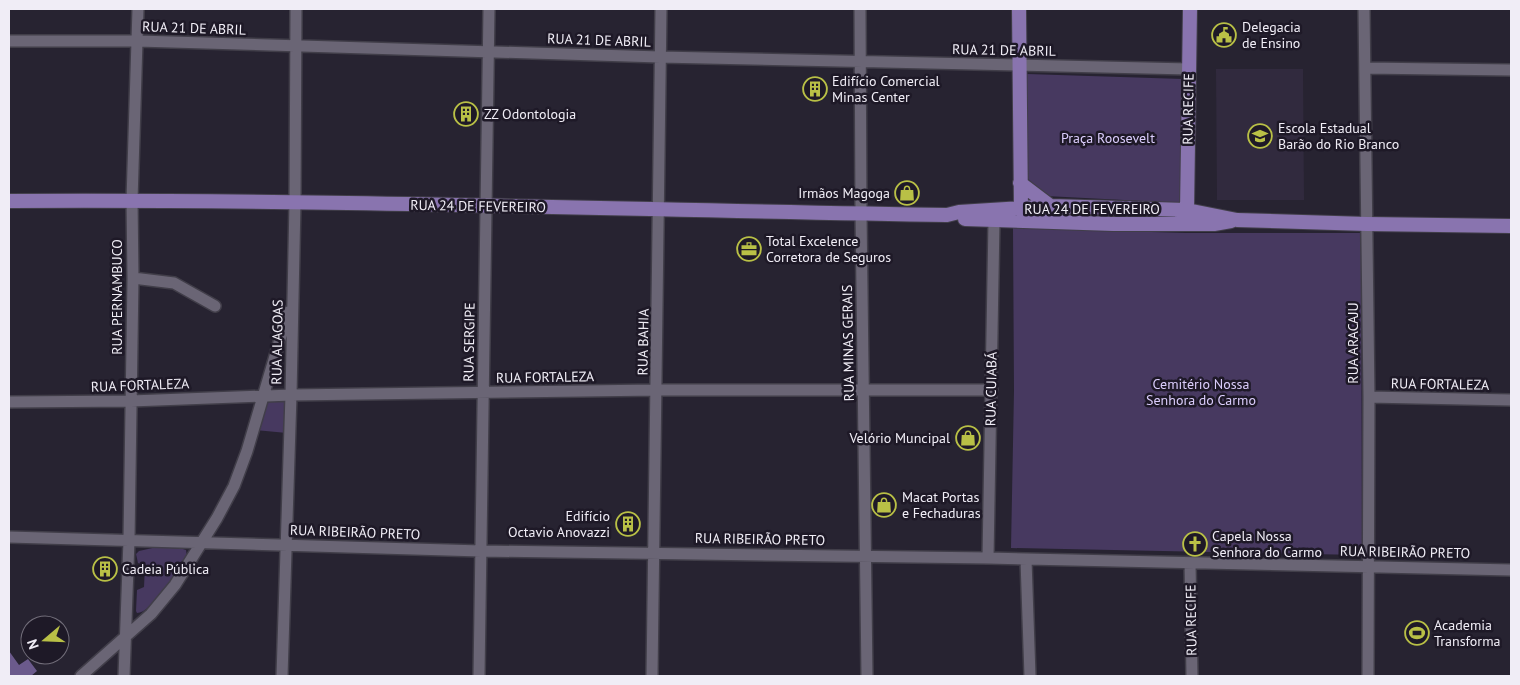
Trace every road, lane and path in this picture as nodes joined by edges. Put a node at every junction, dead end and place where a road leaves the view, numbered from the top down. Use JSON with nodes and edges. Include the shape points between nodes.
{"nodes":[{"id":1,"x":138,"y":9,"type":"edge"},
{"id":2,"x":296,"y":9,"type":"edge"},
{"id":3,"x":489,"y":9,"type":"edge"},
{"id":4,"x":662,"y":9,"type":"edge"},
{"id":5,"x":860,"y":9,"type":"edge"},
{"id":6,"x":1020,"y":9,"type":"edge"},
{"id":7,"x":1190,"y":9,"type":"edge"},
{"id":8,"x":1364,"y":9,"type":"edge"},
{"id":9,"x":9,"y":41,"type":"edge"},
{"id":10,"x":138,"y":41,"type":"junction"},
{"id":11,"x":296,"y":46,"type":"junction"},
{"id":12,"x":488,"y":52,"type":"junction"},
{"id":13,"x":660,"y":57,"type":"junction"},
{"id":14,"x":860,"y":61,"type":"junction"},
{"id":15,"x":1020,"y":65,"type":"junction"},
{"id":16,"x":1366,"y":68,"type":"junction"},
{"id":17,"x":1189,"y":69,"type":"junction"},
{"id":18,"x":1511,"y":70,"type":"edge"},
{"id":19,"x":1020,"y":183,"type":"junction"},
{"id":20,"x":132,"y":200,"type":"junction"},
{"id":21,"x":9,"y":201,"type":"edge"},
{"id":22,"x":295,"y":202,"type":"junction"},
{"id":23,"x":1051,"y":206,"type":"junction"},
{"id":24,"x":486,"y":207,"type":"junction"},
{"id":25,"x":660,"y":209,"type":"junction"},
{"id":26,"x":1015,"y":209,"type":"junction"},
{"id":27,"x":1187,"y":210,"type":"junction"},
{"id":28,"x":861,"y":213,"type":"junction"},
{"id":29,"x":947,"y":215,"type":"junction"},
{"id":30,"x":1237,"y":220,"type":"junction"},
{"id":31,"x":994,"y":221,"type":"junction"},
{"id":32,"x":1071,"y":222,"type":"junction"},
{"id":33,"x":1113,"y":224,"type":"junction"},
{"id":34,"x":1367,"y":224,"type":"junction"},
{"id":35,"x":1511,"y":226,"type":"edge"},
{"id":36,"x":134,"y":278,"type":"junction"},
{"id":37,"x":292,"y":298,"type":"junction"},
{"id":38,"x":214,"y":306,"type":"dead end"},
{"id":39,"x":864,"y":389,"type":"junction"},
{"id":40,"x":657,"y":390,"type":"junction"},
{"id":41,"x":992,"y":390,"type":"junction"},
{"id":42,"x":483,"y":393,"type":"junction"},
{"id":43,"x":264,"y":395,"type":"junction"},
{"id":44,"x":291,"y":395,"type":"junction"},
{"id":45,"x":1369,"y":397,"type":"junction"},
{"id":46,"x":1511,"y":400,"type":"edge"},
{"id":47,"x":131,"y":401,"type":"junction"},
{"id":48,"x":9,"y":402,"type":"edge"},
{"id":49,"x":9,"y":537,"type":"edge"},
{"id":50,"x":129,"y":540,"type":"junction"},
{"id":51,"x":201,"y":542,"type":"junction"},
{"id":52,"x":285,"y":545,"type":"junction"},
{"id":53,"x":481,"y":551,"type":"junction"},
{"id":54,"x":655,"y":552,"type":"junction"},
{"id":55,"x":865,"y":556,"type":"junction"},
{"id":56,"x":988,"y":558,"type":"junction"},
{"id":57,"x":1026,"y":560,"type":"junction"},
{"id":58,"x":1190,"y":563,"type":"junction"},
{"id":59,"x":1368,"y":566,"type":"junction"},
{"id":60,"x":1511,"y":570,"type":"edge"},
{"id":61,"x":125,"y":639,"type":"junction"},
{"id":62,"x":81,"y":676,"type":"edge"},
{"id":63,"x":124,"y":676,"type":"edge"},
{"id":64,"x":282,"y":676,"type":"edge"},
{"id":65,"x":479,"y":676,"type":"edge"},
{"id":66,"x":652,"y":676,"type":"edge"},
{"id":67,"x":867,"y":676,"type":"edge"},
{"id":68,"x":1030,"y":676,"type":"edge"},
{"id":69,"x":1192,"y":676,"type":"edge"},
{"id":70,"x":1368,"y":676,"type":"edge"}],
"edges":[{"from":1,"to":10,"type":"street","name":"RUA PERNAMBUCO"},
{"from":2,"to":11,"type":"street","name":"RUA ALAGOAS"},
{"from":3,"to":12,"type":"street","name":"RUA SERGIPE"},
{"from":4,"to":13,"type":"street","name":"RUA BAHIA"},
{"from":5,"to":14,"type":"street","name":"RUA MINAS GERAIS"},
{"from":6,"to":15,"type":"main road"},
{"from":7,"to":17,"type":"main road","name":"RUA RECIFE"},
{"from":8,"to":16,"type":"street","name":"RUA ARACAJU"},
{"from":9,"to":10,"type":"street","name":"RUA 21 DE ABRIL"},
{"from":10,"to":11,"type":"street","name":"RUA 21 DE ABRIL"},
{"from":10,"to":20,"type":"street","name":"RUA PERNAMBUCO"},
{"from":11,"to":12,"type":"street","name":"RUA 21 DE ABRIL"},
{"from":11,"to":22,"type":"street","name":"RUA ALAGOAS"},
{"from":12,"to":13,"type":"street","name":"RUA 21 DE ABRIL"},
{"from":12,"to":24,"type":"street","name":"RUA SERGIPE"},
{"from":13,"to":14,"type":"street","name":"RUA 21 DE ABRIL"},
{"from":13,"to":25,"type":"street","name":"RUA BAHIA"},
{"from":14,"to":15,"type":"street","name":"RUA 21 DE ABRIL"},
{"from":14,"to":28,"type":"street","name":"RUA MINAS GERAIS"},
{"from":15,"to":17,"type":"street","name":"RUA 21 DE ABRIL"},
{"from":15,"to":19,"type":"main road"},
{"from":16,"to":18,"type":"street"},
{"from":16,"to":34,"type":"street","name":"RUA ARACAJU"},
{"from":17,"to":27,"type":"main road","name":"RUA RECIFE"},
{"from":19,"to":23,"type":"main road"},
{"from":19,"to":26,"type":"main road"},
{"from":20,"to":21,"type":"main road","name":"RUA 24 DE FEVEREIRO"},
{"from":20,"to":22,"type":"main road","name":"RUA 24 DE FEVEREIRO"},
{"from":20,"to":36,"type":"street","name":"RUA PERNAMBUCO"},
{"from":22,"to":24,"type":"main road","name":"RUA 24 DE FEVEREIRO"},
{"from":22,"to":37,"type":"street","name":"RUA ALAGOAS"},
{"from":23,"to":26,"type":"main road","name":"RUA 24 DE FEVEREIRO"},
{"from":23,"to":27,"type":"main road","name":"RUA 24 DE FEVEREIRO"},
{"from":23,"to":32,"type":"main road"},
{"from":24,"to":25,"type":"main road","name":"RUA 24 DE FEVEREIRO"},
{"from":24,"to":42,"type":"street","name":"RUA SERGIPE"},
{"from":25,"to":28,"type":"main road","name":"RUA 24 DE FEVEREIRO"},
{"from":25,"to":40,"type":"street","name":"RUA BAHIA"},
{"from":26,"to":29,"type":"main road","name":"RUA 24 DE FEVEREIRO"},
{"from":26,"to":31,"type":"main road","via":[[998,215]]},
{"from":27,"to":30,"type":"main road","name":"RUA 24 DE FEVEREIRO"},
{"from":27,"to":33,"type":"main road","via":[[1175,219],[1127,220]]},
{"from":28,"to":29,"type":"main road","name":"RUA 24 DE FEVEREIRO"},
{"from":28,"to":39,"type":"street","name":"RUA MINAS GERAIS"},
{"from":29,"to":31,"type":"main road","name":"RUA 24 DE FEVEREIRO"},
{"from":30,"to":33,"type":"main road","name":"RUA 24 DE FEVEREIRO","via":[[1214,224]]},
{"from":30,"to":34,"type":"main road","name":"RUA 24 DE FEVEREIRO"},
{"from":31,"to":32,"type":"main road","name":"RUA 24 DE FEVEREIRO"},
{"from":31,"to":41,"type":"street","name":"RUA CUIABÁ"},
{"from":32,"to":33,"type":"main road","name":"RUA 24 DE FEVEREIRO"},
{"from":34,"to":35,"type":"main road","name":"RUA 24 DE FEVEREIRO"},
{"from":34,"to":45,"type":"street","name":"RUA ARACAJU"},
{"from":36,"to":38,"type":"street","via":[[174,283]]},
{"from":36,"to":47,"type":"street","name":"RUA PERNAMBUCO"},
{"from":37,"to":43,"type":"street"},
{"from":37,"to":44,"type":"street","name":"RUA ALAGOAS"},
{"from":39,"to":40,"type":"street","name":"RUA FORTALEZA"},
{"from":39,"to":41,"type":"street","name":"RUA FORTALEZA"},
{"from":39,"to":55,"type":"street","name":"RUA MINAS GERAIS"},
{"from":40,"to":42,"type":"street","name":"RUA FORTALEZA"},
{"from":40,"to":54,"type":"street","name":"RUA BAHIA"},
{"from":41,"to":56,"type":"street","name":"RUA CUIABÁ"},
{"from":42,"to":44,"type":"street","name":"RUA FORTALEZA"},
{"from":42,"to":53,"type":"street","name":"RUA SERGIPE"},
{"from":43,"to":44,"type":"street","name":"RUA FORTALEZA"},
{"from":43,"to":47,"type":"street","name":"RUA FORTALEZA"},
{"from":43,"to":51,"type":"street","via":[[234,486]]},
{"from":44,"to":52,"type":"street","name":"RUA ALAGOAS"},
{"from":45,"to":46,"type":"street","name":"RUA FORTALEZA"},
{"from":45,"to":59,"type":"street","name":"RUA ARACAJU"},
{"from":47,"to":48,"type":"street","name":"RUA FORTALEZA"},
{"from":47,"to":50,"type":"street","name":"RUA PERNAMBUCO"},
{"from":49,"to":50,"type":"street","name":"RUA RIBEIRÃO PRETO"},
{"from":50,"to":51,"type":"street","name":"RUA RIBEIRÃO PRETO"},
{"from":50,"to":61,"type":"street","name":"RUA PERNAMBUCO"},
{"from":51,"to":52,"type":"street","name":"RUA RIBEIRÃO PRETO"},
{"from":51,"to":61,"type":"street","via":[[175,585]]},
{"from":52,"to":53,"type":"street","name":"RUA RIBEIRÃO PRETO"},
{"from":52,"to":64,"type":"street","name":"RUA ALAGOAS"},
{"from":53,"to":54,"type":"street","name":"RUA RIBEIRÃO PRETO"},
{"from":53,"to":65,"type":"street","name":"RUA SERGIPE"},
{"from":54,"to":55,"type":"street","name":"RUA RIBEIRÃO PRETO"},
{"from":54,"to":66,"type":"street","name":"RUA BAHIA"},
{"from":55,"to":56,"type":"street","name":"RUA RIBEIRÃO PRETO"},
{"from":55,"to":67,"type":"street","name":"RUA MINAS GERAIS"},
{"from":56,"to":57,"type":"street","name":"RUA RIBEIRÃO PRETO"},
{"from":57,"to":58,"type":"street","name":"RUA RIBEIRÃO PRETO"},
{"from":57,"to":68,"type":"street"},
{"from":58,"to":59,"type":"street","name":"RUA RIBEIRÃO PRETO"},
{"from":58,"to":69,"type":"street","name":"RUA RECIFE"},
{"from":59,"to":60,"type":"street","name":"RUA RIBEIRÃO PRETO"},
{"from":59,"to":70,"type":"street","name":"RUA ARACAJU"},
{"from":61,"to":62,"type":"street"},
{"from":61,"to":63,"type":"street","name":"RUA PERNAMBUCO"}]}
